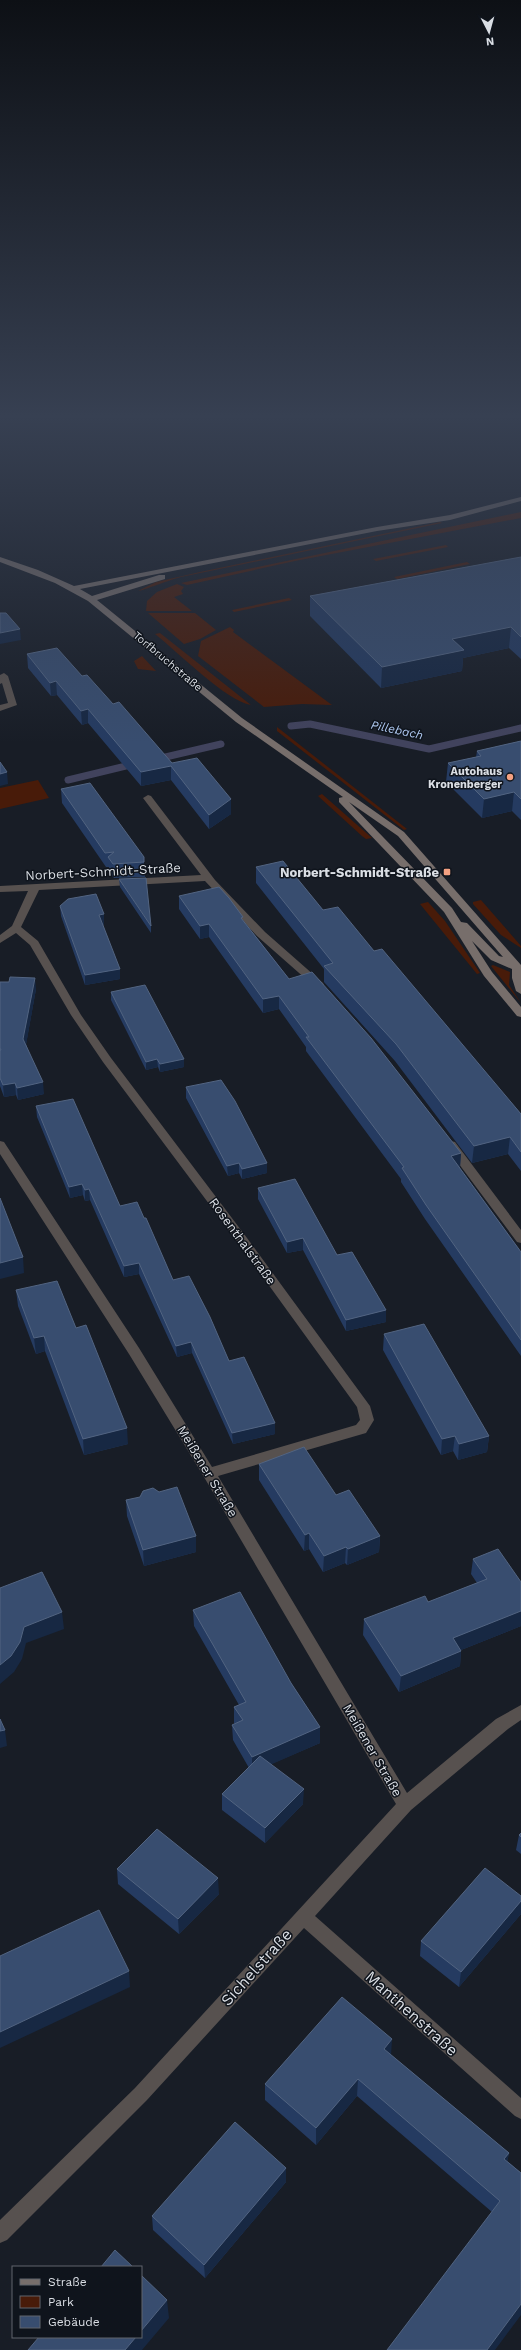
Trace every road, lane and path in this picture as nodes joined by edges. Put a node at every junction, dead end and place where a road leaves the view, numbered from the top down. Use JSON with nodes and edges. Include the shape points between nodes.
{"nodes":[{"id":1,"x":394,"y":524,"type":"edge"},
{"id":2,"x":418,"y":524,"type":"edge"},
{"id":3,"x":376,"y":529,"type":"junction"},
{"id":4,"x":0,"y":559,"type":"edge"},
{"id":5,"x":193,"y":566,"type":"junction"},
{"id":6,"x":74,"y":588,"type":"junction"},
{"id":7,"x":90,"y":599,"type":"junction"},
{"id":8,"x":0,"y":681,"type":"edge"},
{"id":9,"x":0,"y":708,"type":"edge"},
{"id":10,"x":325,"y":782,"type":"junction"},
{"id":11,"x":148,"y":798,"type":"dead end"},
{"id":12,"x":208,"y":878,"type":"junction"},
{"id":13,"x":0,"y":889,"type":"edge"},
{"id":14,"x":34,"y":889,"type":"junction"},
{"id":15,"x":448,"y":910,"type":"junction"},
{"id":16,"x":16,"y":928,"type":"junction"},
{"id":17,"x":0,"y":940,"type":"edge"},
{"id":18,"x":520,"y":969,"type":"edge"},
{"id":19,"x":521,"y":990,"type":"edge"},
{"id":20,"x":326,"y":992,"type":"edge"},
{"id":21,"x":521,"y":1014,"type":"edge"},
{"id":22,"x":446,"y":1139,"type":"edge"},
{"id":23,"x":0,"y":1145,"type":"edge"},
{"id":24,"x":521,"y":1239,"type":"edge"},
{"id":25,"x":209,"y":1473,"type":"junction"},
{"id":26,"x":521,"y":1712,"type":"edge"},
{"id":27,"x":405,"y":1804,"type":"junction"},
{"id":28,"x":302,"y":1916,"type":"junction"},
{"id":29,"x":521,"y":2110,"type":"edge"},
{"id":30,"x":0,"y":2233,"type":"edge"}],
"edges":[{"from":1,"to":3,"type":"main road"},
{"from":2,"to":3,"type":"main road"},
{"from":3,"to":5,"type":"main road"},
{"from":4,"to":6,"type":"main road","name":"Torfbruchstraße","via":[[47,575]]},
{"from":5,"to":6,"type":"main road"},
{"from":5,"to":7,"type":"main road"},
{"from":6,"to":7,"type":"main road","name":"Torfbruchstraße"},
{"from":7,"to":10,"type":"main road","name":"Torfbruchstraße","via":[[239,720]]},
{"from":8,"to":9,"type":"street","via":[[4,676],[13,705]]},
{"from":10,"to":15,"type":"main road","name":"Torfbruchstraße"},
{"from":10,"to":18,"type":"main road","name":"Torfbruchstraße","via":[[401,834]]},
{"from":11,"to":12,"type":"street"},
{"from":12,"to":14,"type":"street","name":"Norbert-Schmidt-Straße"},
{"from":12,"to":20,"type":"street","via":[[261,934]]},
{"from":13,"to":14,"type":"street","name":"Norbert-Schmidt-Straße"},
{"from":14,"to":16,"type":"street"},
{"from":15,"to":18,"type":"main road","via":[[495,958]]},
{"from":15,"to":21,"type":"main road","name":"Torfbruchstraße","via":[[488,974]]},
{"from":16,"to":17,"type":"street"},
{"from":16,"to":25,"type":"street","name":"Rosenthalstraße","via":[[34,943],[76,1015],[107,1060],[244,1241],[363,1406],[367,1420],[361,1429]]},
{"from":18,"to":19,"type":"main road","via":[[517,978]]},
{"from":22,"to":24,"type":"street"},
{"from":23,"to":25,"type":"street","name":"Meißener Straße","via":[[134,1351]]},
{"from":25,"to":27,"type":"street","name":"Meißener Straße"},
{"from":26,"to":27,"type":"street","name":"Sichelstraße","via":[[502,1724]]},
{"from":27,"to":28,"type":"street","name":"Sichelstraße"},
{"from":28,"to":29,"type":"street","name":"Manthenstraße"},
{"from":28,"to":30,"type":"street","name":"Sichelstraße","via":[[141,2094]]}]}
